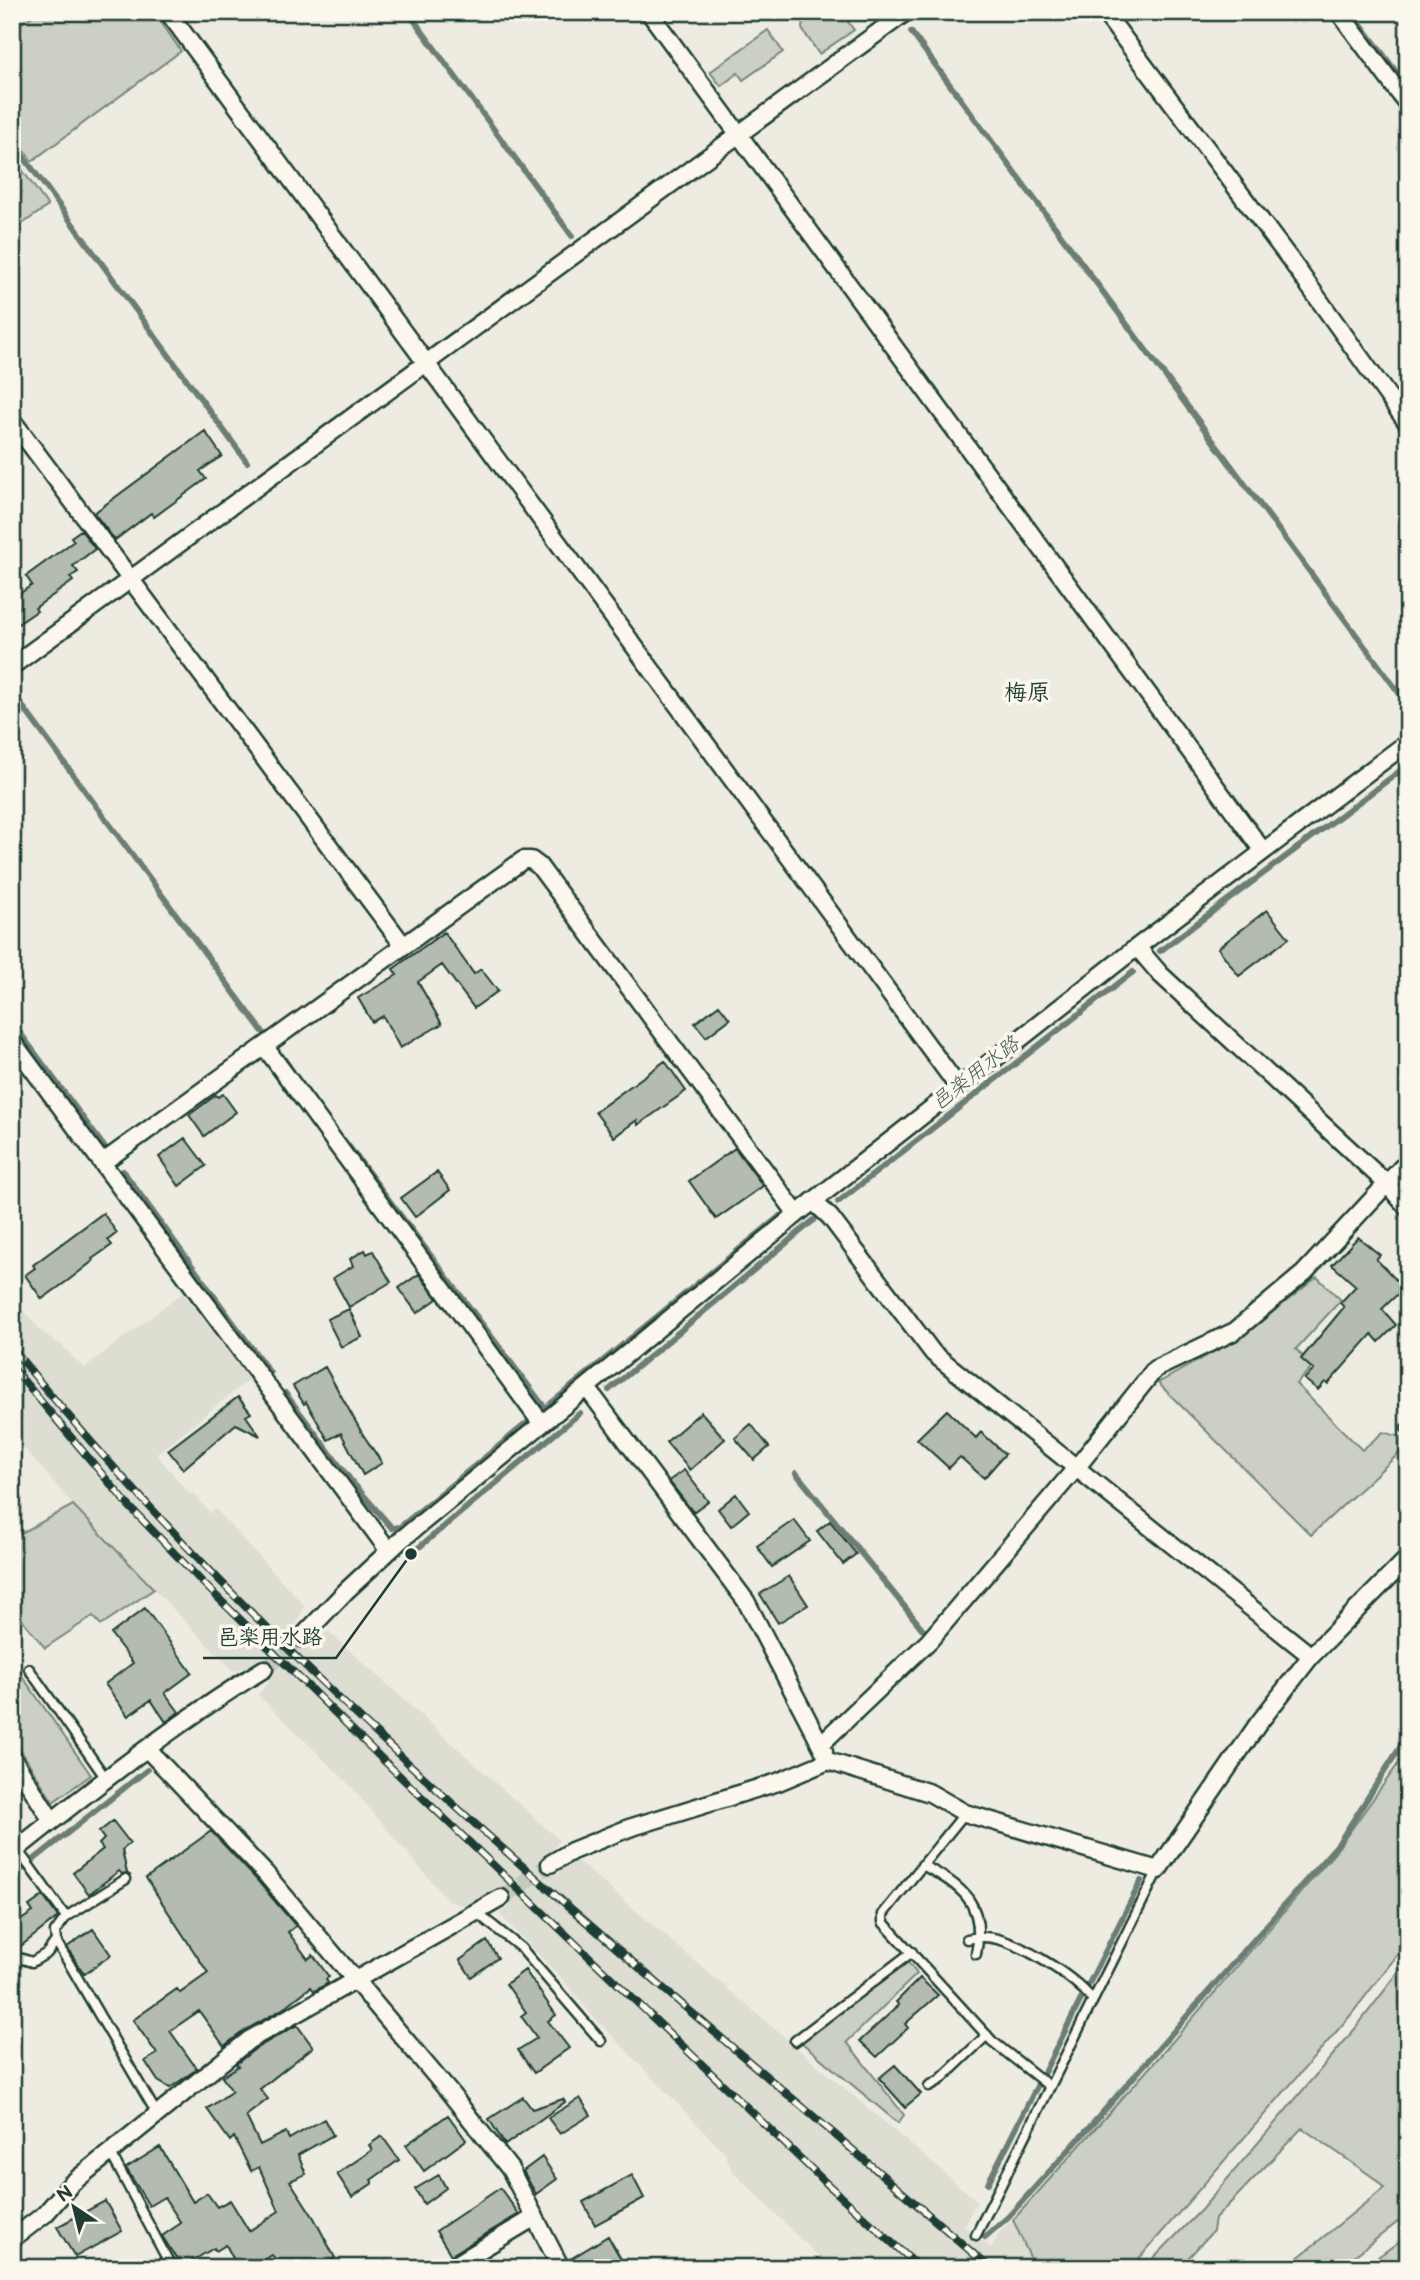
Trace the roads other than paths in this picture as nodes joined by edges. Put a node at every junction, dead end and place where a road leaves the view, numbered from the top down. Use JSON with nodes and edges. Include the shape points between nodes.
{"nodes":[{"id":1,"x":168,"y":12,"type":"edge"},
{"id":2,"x":649,"y":12,"type":"edge"},
{"id":3,"x":906,"y":12,"type":"edge"},
{"id":4,"x":1104,"y":12,"type":"edge"},
{"id":5,"x":1339,"y":12,"type":"edge"},
{"id":6,"x":1408,"y":105,"type":"edge"},
{"id":7,"x":739,"y":135,"type":"junction"},
{"id":8,"x":425,"y":363,"type":"junction"},
{"id":9,"x":12,"y":420,"type":"edge"},
{"id":10,"x":1408,"y":424,"type":"edge"},
{"id":11,"x":131,"y":581,"type":"junction"},
{"id":12,"x":12,"y":666,"type":"edge"},
{"id":13,"x":1408,"y":743,"type":"edge"},
{"id":14,"x":1263,"y":851,"type":"junction"},
{"id":15,"x":403,"y":945,"type":"junction"},
{"id":16,"x":1137,"y":947,"type":"junction"},
{"id":17,"x":12,"y":1041,"type":"edge"},
{"id":18,"x":265,"y":1047,"type":"junction"},
{"id":19,"x":959,"y":1088,"type":"junction"},
{"id":20,"x":1408,"y":1161,"type":"edge"},
{"id":21,"x":102,"y":1163,"type":"junction"},
{"id":22,"x":1386,"y":1183,"type":"junction"},
{"id":23,"x":813,"y":1201,"type":"junction"},
{"id":24,"x":1408,"y":1208,"type":"edge"},
{"id":25,"x":797,"y":1214,"type":"junction"},
{"id":26,"x":587,"y":1388,"type":"junction"},
{"id":27,"x":542,"y":1424,"type":"junction"},
{"id":28,"x":1077,"y":1467,"type":"junction"},
{"id":29,"x":389,"y":1551,"type":"junction"},
{"id":30,"x":1408,"y":1558,"type":"edge"},
{"id":31,"x":301,"y":1638,"type":"tunnel mouth"},
{"id":32,"x":1311,"y":1656,"type":"junction"},
{"id":33,"x":29,"y":1669,"type":"dead end"},
{"id":34,"x":264,"y":1669,"type":"tunnel mouth"},
{"id":35,"x":821,"y":1744,"type":"junction"},
{"id":36,"x":148,"y":1749,"type":"junction"},
{"id":37,"x":12,"y":1757,"type":"edge"},
{"id":38,"x":828,"y":1761,"type":"junction"},
{"id":39,"x":107,"y":1780,"type":"junction"},
{"id":40,"x":965,"y":1813,"type":"junction"},
{"id":41,"x":52,"y":1821,"type":"junction"},
{"id":42,"x":15,"y":1851,"type":"edge"},
{"id":43,"x":550,"y":1864,"type":"tunnel mouth"},
{"id":44,"x":922,"y":1865,"type":"junction"},
{"id":45,"x":1158,"y":1870,"type":"junction"},
{"id":46,"x":126,"y":1879,"type":"dead end"},
{"id":47,"x":501,"y":1898,"type":"tunnel mouth"},
{"id":48,"x":477,"y":1913,"type":"junction"},
{"id":49,"x":66,"y":1917,"type":"junction"},
{"id":50,"x":979,"y":1937,"type":"junction"},
{"id":51,"x":967,"y":1939,"type":"dead end"},
{"id":52,"x":56,"y":1941,"type":"junction"},
{"id":53,"x":912,"y":1952,"type":"junction"},
{"id":54,"x":976,"y":1954,"type":"dead end"},
{"id":55,"x":19,"y":1958,"type":"dead end"},
{"id":56,"x":356,"y":1980,"type":"junction"},
{"id":57,"x":1093,"y":1999,"type":"junction"},
{"id":58,"x":987,"y":2035,"type":"junction"},
{"id":59,"x":601,"y":2041,"type":"dead end"},
{"id":60,"x":795,"y":2041,"type":"dead end"},
{"id":61,"x":929,"y":2086,"type":"dead end"},
{"id":62,"x":1049,"y":2086,"type":"junction"},
{"id":63,"x":158,"y":2113,"type":"junction"},
{"id":64,"x":110,"y":2152,"type":"junction"},
{"id":65,"x":536,"y":2217,"type":"junction"},
{"id":66,"x":976,"y":2235,"type":"dead end"},
{"id":67,"x":12,"y":2239,"type":"edge"},
{"id":68,"x":172,"y":2268,"type":"edge"},
{"id":69,"x":450,"y":2268,"type":"edge"},
{"id":70,"x":561,"y":2268,"type":"edge"}],
"edges":[{"from":1,"to":8,"type":"street"},
{"from":2,"to":7,"type":"street"},
{"from":3,"to":7,"type":"street"},
{"from":4,"to":10,"type":"street"},
{"from":5,"to":6,"type":"street"},
{"from":7,"to":8,"type":"street"},
{"from":7,"to":14,"type":"street"},
{"from":8,"to":11,"type":"street"},
{"from":8,"to":19,"type":"street"},
{"from":9,"to":11,"type":"street"},
{"from":11,"to":12,"type":"street"},
{"from":11,"to":15,"type":"street"},
{"from":13,"to":14,"type":"street"},
{"from":14,"to":16,"type":"street"},
{"from":15,"to":18,"type":"street"},
{"from":15,"to":25,"type":"street","via":[[517,863],[531,860]]},
{"from":16,"to":19,"type":"street"},
{"from":16,"to":22,"type":"street","via":[[1160,974]]},
{"from":17,"to":21,"type":"street"},
{"from":18,"to":21,"type":"street"},
{"from":18,"to":27,"type":"street"},
{"from":19,"to":23,"type":"street"},
{"from":20,"to":22,"type":"street"},
{"from":21,"to":29,"type":"street"},
{"from":22,"to":24,"type":"street"},
{"from":22,"to":28,"type":"street","via":[[1304,1273],[1235,1331],[1155,1369]]},
{"from":23,"to":25,"type":"street"},
{"from":23,"to":28,"type":"street","via":[[933,1353]]},
{"from":25,"to":26,"type":"street"},
{"from":26,"to":27,"type":"street"},
{"from":26,"to":35,"type":"street","via":[[746,1601]]},
{"from":27,"to":29,"type":"street"},
{"from":28,"to":32,"type":"street"},
{"from":28,"to":35,"type":"street","via":[[929,1641]]},
{"from":29,"to":31,"type":"street"},
{"from":30,"to":32,"type":"street"},
{"from":32,"to":45,"type":"street","via":[[1258,1724]]},
{"from":33,"to":39,"type":"lane"},
{"from":34,"to":36,"type":"street"},
{"from":35,"to":38,"type":"street"},
{"from":36,"to":39,"type":"street"},
{"from":36,"to":56,"type":"street","via":[[265,1873]]},
{"from":37,"to":41,"type":"street"},
{"from":38,"to":40,"type":"street","via":[[930,1793]]},
{"from":38,"to":43,"type":"street","via":[[778,1782],[629,1828]]},
{"from":39,"to":41,"type":"street"},
{"from":40,"to":44,"type":"lane"},
{"from":40,"to":45,"type":"street"},
{"from":41,"to":42,"type":"street"},
{"from":42,"to":49,"type":"lane"},
{"from":44,"to":50,"type":"lane","via":[[952,1881],[970,1899],[978,1917]]},
{"from":44,"to":53,"type":"lane","via":[[883,1914],[884,1922]]},
{"from":45,"to":57,"type":"lane"},
{"from":46,"to":49,"type":"lane"},
{"from":47,"to":48,"type":"street"},
{"from":48,"to":56,"type":"street"},
{"from":48,"to":59,"type":"lane","via":[[521,1948]]},
{"from":49,"to":52,"type":"lane","via":[[55,1932]]},
{"from":50,"to":51,"type":"lane"},
{"from":50,"to":54,"type":"lane"},
{"from":50,"to":57,"type":"lane","via":[[1016,1946],[1048,1963],[1080,1984]]},
{"from":52,"to":55,"type":"lane","via":[[32,1962]]},
{"from":52,"to":63,"type":"lane"},
{"from":53,"to":58,"type":"lane"},
{"from":53,"to":60,"type":"lane"},
{"from":56,"to":63,"type":"street","via":[[249,2040]]},
{"from":56,"to":65,"type":"street","via":[[510,2169]]},
{"from":57,"to":62,"type":"lane"},
{"from":58,"to":61,"type":"lane"},
{"from":58,"to":62,"type":"lane"},
{"from":62,"to":66,"type":"lane"},
{"from":63,"to":64,"type":"street"},
{"from":64,"to":67,"type":"street"},
{"from":64,"to":68,"type":"lane"},
{"from":65,"to":69,"type":"street"},
{"from":65,"to":70,"type":"street"}]}
